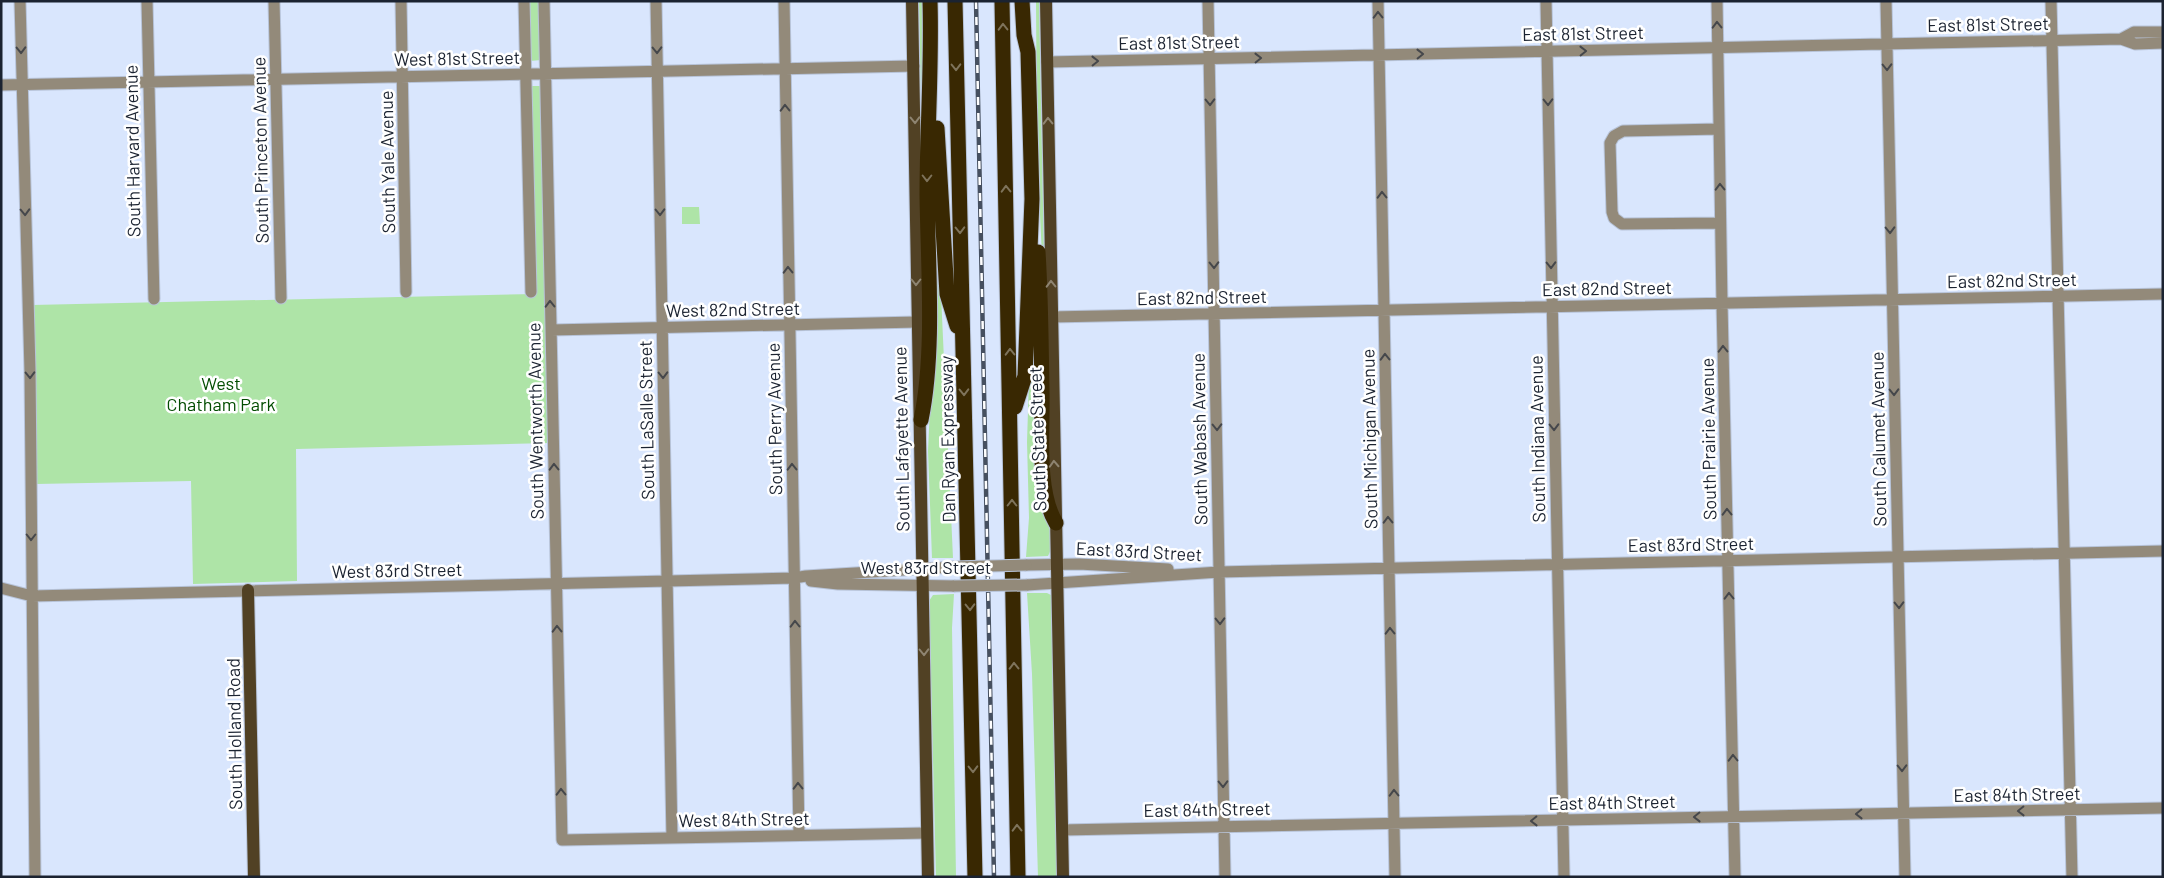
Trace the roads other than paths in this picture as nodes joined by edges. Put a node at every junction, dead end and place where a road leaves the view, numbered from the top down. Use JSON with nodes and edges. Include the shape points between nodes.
{"nodes":[{"id":1,"x":20,"y":1,"type":"edge"},
{"id":2,"x":146,"y":1,"type":"edge"},
{"id":3,"x":274,"y":1,"type":"edge"},
{"id":4,"x":401,"y":1,"type":"edge"},
{"id":5,"x":524,"y":1,"type":"edge"},
{"id":6,"x":544,"y":1,"type":"edge"},
{"id":7,"x":656,"y":1,"type":"edge"},
{"id":8,"x":784,"y":1,"type":"edge"},
{"id":9,"x":912,"y":1,"type":"edge"},
{"id":10,"x":930,"y":1,"type":"edge"},
{"id":11,"x":955,"y":1,"type":"edge"},
{"id":12,"x":1002,"y":1,"type":"edge"},
{"id":13,"x":1022,"y":1,"type":"edge"},
{"id":14,"x":1032,"y":1,"type":"edge"},
{"id":15,"x":1046,"y":1,"type":"edge"},
{"id":16,"x":1208,"y":1,"type":"edge"},
{"id":17,"x":1378,"y":1,"type":"edge"},
{"id":18,"x":1546,"y":1,"type":"edge"},
{"id":19,"x":1717,"y":1,"type":"edge"},
{"id":20,"x":1886,"y":1,"type":"edge"},
{"id":21,"x":2051,"y":1,"type":"edge"},
{"id":22,"x":2163,"y":32,"type":"edge"},
{"id":23,"x":2121,"y":39,"type":"junction"},
{"id":24,"x":2052,"y":40,"type":"junction"},
{"id":25,"x":2163,"y":43,"type":"edge"},
{"id":26,"x":1887,"y":44,"type":"junction"},
{"id":27,"x":1718,"y":48,"type":"junction"},
{"id":28,"x":1028,"y":52,"type":"junction"},
{"id":29,"x":1548,"y":52,"type":"junction"},
{"id":30,"x":1379,"y":55,"type":"junction"},
{"id":31,"x":931,"y":59,"type":"junction"},
{"id":32,"x":1209,"y":59,"type":"junction"},
{"id":33,"x":1047,"y":62,"type":"junction"},
{"id":34,"x":914,"y":66,"type":"junction"},
{"id":35,"x":785,"y":68,"type":"junction"},
{"id":36,"x":657,"y":71,"type":"junction"},
{"id":37,"x":526,"y":74,"type":"junction"},
{"id":38,"x":546,"y":74,"type":"junction"},
{"id":39,"x":403,"y":77,"type":"junction"},
{"id":40,"x":276,"y":79,"type":"junction"},
{"id":41,"x":148,"y":82,"type":"junction"},
{"id":42,"x":1,"y":85,"type":"edge"},
{"id":43,"x":21,"y":85,"type":"junction"},
{"id":44,"x":1719,"y":129,"type":"junction"},
{"id":45,"x":1032,"y":199,"type":"junction"},
{"id":46,"x":1720,"y":223,"type":"junction"},
{"id":47,"x":406,"y":292,"type":"dead end"},
{"id":48,"x":531,"y":292,"type":"dead end"},
{"id":49,"x":2163,"y":294,"type":"edge"},
{"id":50,"x":2057,"y":297,"type":"junction"},
{"id":51,"x":281,"y":298,"type":"dead end"},
{"id":52,"x":154,"y":299,"type":"dead end"},
{"id":53,"x":1892,"y":300,"type":"junction"},
{"id":54,"x":1722,"y":304,"type":"junction"},
{"id":55,"x":1552,"y":307,"type":"junction"},
{"id":56,"x":1384,"y":310,"type":"junction"},
{"id":57,"x":1215,"y":314,"type":"junction"},
{"id":58,"x":1051,"y":317,"type":"junction"},
{"id":59,"x":917,"y":322,"type":"junction"},
{"id":60,"x":790,"y":325,"type":"junction"},
{"id":61,"x":662,"y":328,"type":"junction"},
{"id":62,"x":551,"y":330,"type":"junction"},
{"id":63,"x":963,"y":343,"type":"junction"},
{"id":64,"x":1011,"y":418,"type":"junction"},
{"id":65,"x":921,"y":420,"type":"junction"},
{"id":66,"x":1056,"y":523,"type":"junction"},
{"id":67,"x":2163,"y":551,"type":"edge"},
{"id":68,"x":2064,"y":553,"type":"junction"},
{"id":69,"x":1898,"y":557,"type":"junction"},
{"id":70,"x":1728,"y":561,"type":"junction"},
{"id":71,"x":1057,"y":565,"type":"junction"},
{"id":72,"x":1558,"y":565,"type":"junction"},
{"id":73,"x":921,"y":568,"type":"junction"},
{"id":74,"x":1389,"y":568,"type":"junction"},
{"id":75,"x":1219,"y":572,"type":"junction"},
{"id":76,"x":794,"y":578,"type":"junction"},
{"id":77,"x":667,"y":581,"type":"junction"},
{"id":78,"x":1057,"y":583,"type":"junction"},
{"id":79,"x":556,"y":584,"type":"junction"},
{"id":80,"x":922,"y":586,"type":"junction"},
{"id":81,"x":1,"y":588,"type":"edge"},
{"id":82,"x":248,"y":590,"type":"junction"},
{"id":83,"x":32,"y":596,"type":"junction"},
{"id":84,"x":2163,"y":808,"type":"edge"},
{"id":85,"x":2070,"y":810,"type":"junction"},
{"id":86,"x":1903,"y":814,"type":"junction"},
{"id":87,"x":1734,"y":817,"type":"junction"},
{"id":88,"x":1563,"y":820,"type":"junction"},
{"id":89,"x":1394,"y":823,"type":"junction"},
{"id":90,"x":1224,"y":826,"type":"junction"},
{"id":91,"x":1062,"y":830,"type":"junction"},
{"id":92,"x":927,"y":833,"type":"junction"},
{"id":93,"x":799,"y":835,"type":"junction"},
{"id":94,"x":672,"y":838,"type":"junction"},
{"id":95,"x":562,"y":840,"type":"joint"},
{"id":96,"x":36,"y":877,"type":"edge"},
{"id":97,"x":254,"y":877,"type":"edge"},
{"id":98,"x":928,"y":877,"type":"edge"},
{"id":99,"x":975,"y":877,"type":"edge"},
{"id":100,"x":1018,"y":877,"type":"edge"},
{"id":101,"x":1063,"y":877,"type":"edge"},
{"id":102,"x":1225,"y":877,"type":"edge"},
{"id":103,"x":1395,"y":877,"type":"edge"},
{"id":104,"x":1564,"y":877,"type":"edge"},
{"id":105,"x":1735,"y":877,"type":"edge"},
{"id":106,"x":1904,"y":877,"type":"edge"},
{"id":107,"x":2072,"y":877,"type":"edge"}],
"edges":[{"from":1,"to":43,"type":"street","one_way":true},
{"from":2,"to":41,"type":"street","name":"South Harvard Avenue"},
{"from":3,"to":40,"type":"street","name":"South Princeton Avenue"},
{"from":4,"to":39,"type":"street","name":"South Yale Avenue"},
{"from":5,"to":37,"type":"street"},
{"from":6,"to":38,"type":"street","name":"South Wentworth Avenue"},
{"from":7,"to":36,"type":"street","name":"South LaSalle Street","one_way":true},
{"from":8,"to":35,"type":"street","name":"South Perry Avenue"},
{"from":9,"to":34,"type":"main road","name":"South Lafayette Avenue"},
{"from":10,"to":31,"type":"highway"},
{"from":11,"to":63,"type":"highway","name":"Dan Ryan Expressway","one_way":true},
{"from":64,"to":12,"type":"highway","one_way":true},
{"from":13,"to":28,"type":"highway"},
{"from":14,"to":28,"type":"highway","via":[[1032,35]]},
{"from":15,"to":33,"type":"main road","name":"South State Street"},
{"from":16,"to":32,"type":"street","name":"South Wabash Avenue"},
{"from":30,"to":17,"type":"street","name":"South Michigan Avenue","one_way":true},
{"from":18,"to":29,"type":"street","name":"South Indiana Avenue"},
{"from":27,"to":19,"type":"street","name":"South Prairie Avenue","one_way":true},
{"from":20,"to":26,"type":"street","name":"South Calumet Avenue"},
{"from":21,"to":24,"type":"street"},
{"from":22,"to":23,"type":"street","name":"East 81st Street","via":[[2134,32]]},
{"from":23,"to":24,"type":"street","name":"East 81st Street"},
{"from":23,"to":25,"type":"street","name":"East 81st Street","via":[[2135,44]]},
{"from":24,"to":26,"type":"street","name":"East 81st Street"},
{"from":24,"to":50,"type":"street"},
{"from":26,"to":27,"type":"street","name":"East 81st Street"},
{"from":26,"to":53,"type":"street","name":"South Calumet Avenue","one_way":true},
{"from":29,"to":27,"type":"street","name":"East 81st Street","one_way":true},
{"from":27,"to":44,"type":"street","name":"South Prairie Avenue"},
{"from":28,"to":45,"type":"highway"},
{"from":30,"to":29,"type":"street","name":"East 81st Street","one_way":true},
{"from":29,"to":55,"type":"street","name":"South Indiana Avenue","one_way":true},
{"from":32,"to":30,"type":"street","name":"East 81st Street","one_way":true},
{"from":56,"to":30,"type":"street","name":"South Michigan Avenue","one_way":true},
{"from":31,"to":63,"type":"highway","via":[[947,294]]},
{"from":31,"to":65,"type":"highway","one_way":true,"via":[[927,170],[928,336]]},
{"from":33,"to":32,"type":"street","name":"East 81st Street","one_way":true},
{"from":32,"to":57,"type":"street","name":"South Wabash Avenue","one_way":true},
{"from":58,"to":33,"type":"main road","name":"South State Street","one_way":true},
{"from":34,"to":35,"type":"street","name":"West 81st Street"},
{"from":34,"to":59,"type":"main road","name":"South Lafayette Avenue","one_way":true},
{"from":35,"to":36,"type":"street","name":"West 81st Street"},
{"from":60,"to":35,"type":"street","name":"South Perry Avenue","one_way":true},
{"from":36,"to":38,"type":"street","name":"West 81st Street"},
{"from":36,"to":61,"type":"street","name":"South LaSalle Street","one_way":true},
{"from":37,"to":38,"type":"street","name":"West 81st Street"},
{"from":37,"to":39,"type":"street","name":"West 81st Street"},
{"from":37,"to":48,"type":"street"},
{"from":62,"to":38,"type":"street","name":"South Wentworth Avenue","one_way":true},
{"from":39,"to":40,"type":"street","name":"West 81st Street"},
{"from":39,"to":47,"type":"street","name":"South Yale Avenue"},
{"from":40,"to":41,"type":"street","name":"West 81st Street"},
{"from":40,"to":51,"type":"street","name":"South Princeton Avenue"},
{"from":41,"to":43,"type":"street","name":"West 81st Street"},
{"from":41,"to":52,"type":"street","name":"South Harvard Avenue"},
{"from":42,"to":43,"type":"street","name":"West 81st Street"},
{"from":43,"to":83,"type":"street","one_way":true,"via":[[30,371]]},
{"from":46,"to":44,"type":"street","name":"South Prairie Avenue","one_way":true},
{"from":44,"to":46,"type":"street","via":[[1623,131],[1610,144],[1612,212],[1622,224]]},
{"from":45,"to":64,"type":"highway","via":[[1025,376]]},
{"from":45,"to":66,"type":"highway","via":[[1040,294],[1043,469],[1049,511]]},
{"from":46,"to":54,"type":"street","name":"South Prairie Avenue"},
{"from":49,"to":50,"type":"street","name":"East 82nd Street"},
{"from":50,"to":53,"type":"street","name":"East 82nd Street"},
{"from":50,"to":68,"type":"street"},
{"from":53,"to":54,"type":"street","name":"East 82nd Street"},
{"from":53,"to":69,"type":"street","name":"South Calumet Avenue","one_way":true},
{"from":54,"to":55,"type":"street","name":"East 82nd Street"},
{"from":70,"to":54,"type":"street","name":"South Prairie Avenue","one_way":true},
{"from":55,"to":56,"type":"street","name":"East 82nd Street"},
{"from":55,"to":72,"type":"street","name":"South Indiana Avenue","one_way":true},
{"from":56,"to":57,"type":"street","name":"East 82nd Street"},
{"from":74,"to":56,"type":"street","name":"South Michigan Avenue","one_way":true},
{"from":57,"to":58,"type":"street","name":"East 82nd Street"},
{"from":57,"to":75,"type":"street","name":"South Wabash Avenue","one_way":true},
{"from":66,"to":58,"type":"main road","name":"South State Street","one_way":true},
{"from":59,"to":60,"type":"street","name":"West 82nd Street"},
{"from":59,"to":65,"type":"main road","name":"South Lafayette Avenue"},
{"from":60,"to":61,"type":"street","name":"West 82nd Street"},
{"from":76,"to":60,"type":"street","name":"South Perry Avenue","one_way":true},
{"from":61,"to":62,"type":"street","name":"West 82nd Street"},
{"from":61,"to":77,"type":"street","name":"South LaSalle Street","one_way":true},
{"from":79,"to":62,"type":"street","name":"South Wentworth Avenue","one_way":true},
{"from":63,"to":99,"type":"highway","name":"Dan Ryan Expressway","one_way":true},
{"from":100,"to":64,"type":"highway","one_way":true},
{"from":65,"to":73,"type":"main road","name":"South Lafayette Avenue"},
{"from":66,"to":71,"type":"main road","name":"South State Street"},
{"from":67,"to":68,"type":"street","name":"East 83rd Street"},
{"from":68,"to":69,"type":"street","name":"East 83rd Street"},
{"from":68,"to":85,"type":"street"},
{"from":69,"to":70,"type":"street","name":"East 83rd Street"},
{"from":69,"to":86,"type":"street","name":"South Calumet Avenue","one_way":true},
{"from":70,"to":72,"type":"street","name":"East 83rd Street"},
{"from":87,"to":70,"type":"street","name":"South Prairie Avenue","one_way":true},
{"from":71,"to":73,"type":"street","name":"West 83rd Street","bridge":true},
{"from":71,"to":75,"type":"street","name":"East 83rd Street"},
{"from":71,"to":78,"type":"main road","name":"South State Street"},
{"from":72,"to":74,"type":"street","name":"East 83rd Street"},
{"from":72,"to":88,"type":"street","name":"South Indiana Avenue"},
{"from":73,"to":76,"type":"street","name":"West 83rd Street"},
{"from":73,"to":80,"type":"main road","name":"South Lafayette Avenue"},
{"from":74,"to":75,"type":"street","name":"East 83rd Street"},
{"from":89,"to":74,"type":"street","name":"South Michigan Avenue","one_way":true},
{"from":75,"to":78,"type":"street","name":"East 83rd Street"},
{"from":75,"to":90,"type":"street","name":"South Wabash Avenue","one_way":true},
{"from":76,"to":77,"type":"street","name":"West 83rd Street"},
{"from":76,"to":80,"type":"street","name":"West 83rd Street","via":[[838,584]]},
{"from":93,"to":76,"type":"street","name":"South Perry Avenue","one_way":true},
{"from":77,"to":79,"type":"street","name":"West 83rd Street"},
{"from":77,"to":94,"type":"street","name":"South LaSalle Street"},
{"from":78,"to":80,"type":"street","name":"West 83rd Street","bridge":true},
{"from":78,"to":91,"type":"main road","name":"South State Street"},
{"from":79,"to":82,"type":"street","name":"West 83rd Street"},
{"from":95,"to":79,"type":"street","name":"South Wentworth Avenue","one_way":true},
{"from":80,"to":92,"type":"main road","name":"South Lafayette Avenue","one_way":true},
{"from":81,"to":83,"type":"street","name":"West 83rd Street"},
{"from":82,"to":83,"type":"street","name":"West 83rd Street"},
{"from":82,"to":97,"type":"main road","name":"South Holland Road"},
{"from":83,"to":96,"type":"street"},
{"from":84,"to":85,"type":"street","name":"East 84th Street"},
{"from":85,"to":86,"type":"street","name":"East 84th Street","one_way":true},
{"from":85,"to":107,"type":"street"},
{"from":86,"to":87,"type":"street","name":"East 84th Street","one_way":true},
{"from":86,"to":106,"type":"street","name":"South Calumet Avenue"},
{"from":87,"to":88,"type":"street","name":"East 84th Street","one_way":true},
{"from":87,"to":105,"type":"street","name":"South Prairie Avenue"},
{"from":88,"to":89,"type":"street","name":"East 84th Street","one_way":true},
{"from":88,"to":104,"type":"street","name":"South Indiana Avenue"},
{"from":89,"to":90,"type":"street","name":"East 84th Street"},
{"from":89,"to":103,"type":"street","name":"South Michigan Avenue"},
{"from":90,"to":91,"type":"street","name":"East 84th Street"},
{"from":90,"to":102,"type":"street","name":"South Wabash Avenue"},
{"from":91,"to":101,"type":"main road","name":"South State Street"},
{"from":92,"to":93,"type":"street","name":"West 84th Street"},
{"from":92,"to":98,"type":"main road","name":"South Lafayette Avenue"},
{"from":93,"to":94,"type":"street","name":"West 84th Street"},
{"from":94,"to":95,"type":"street","name":"West 84th Street"}]}
